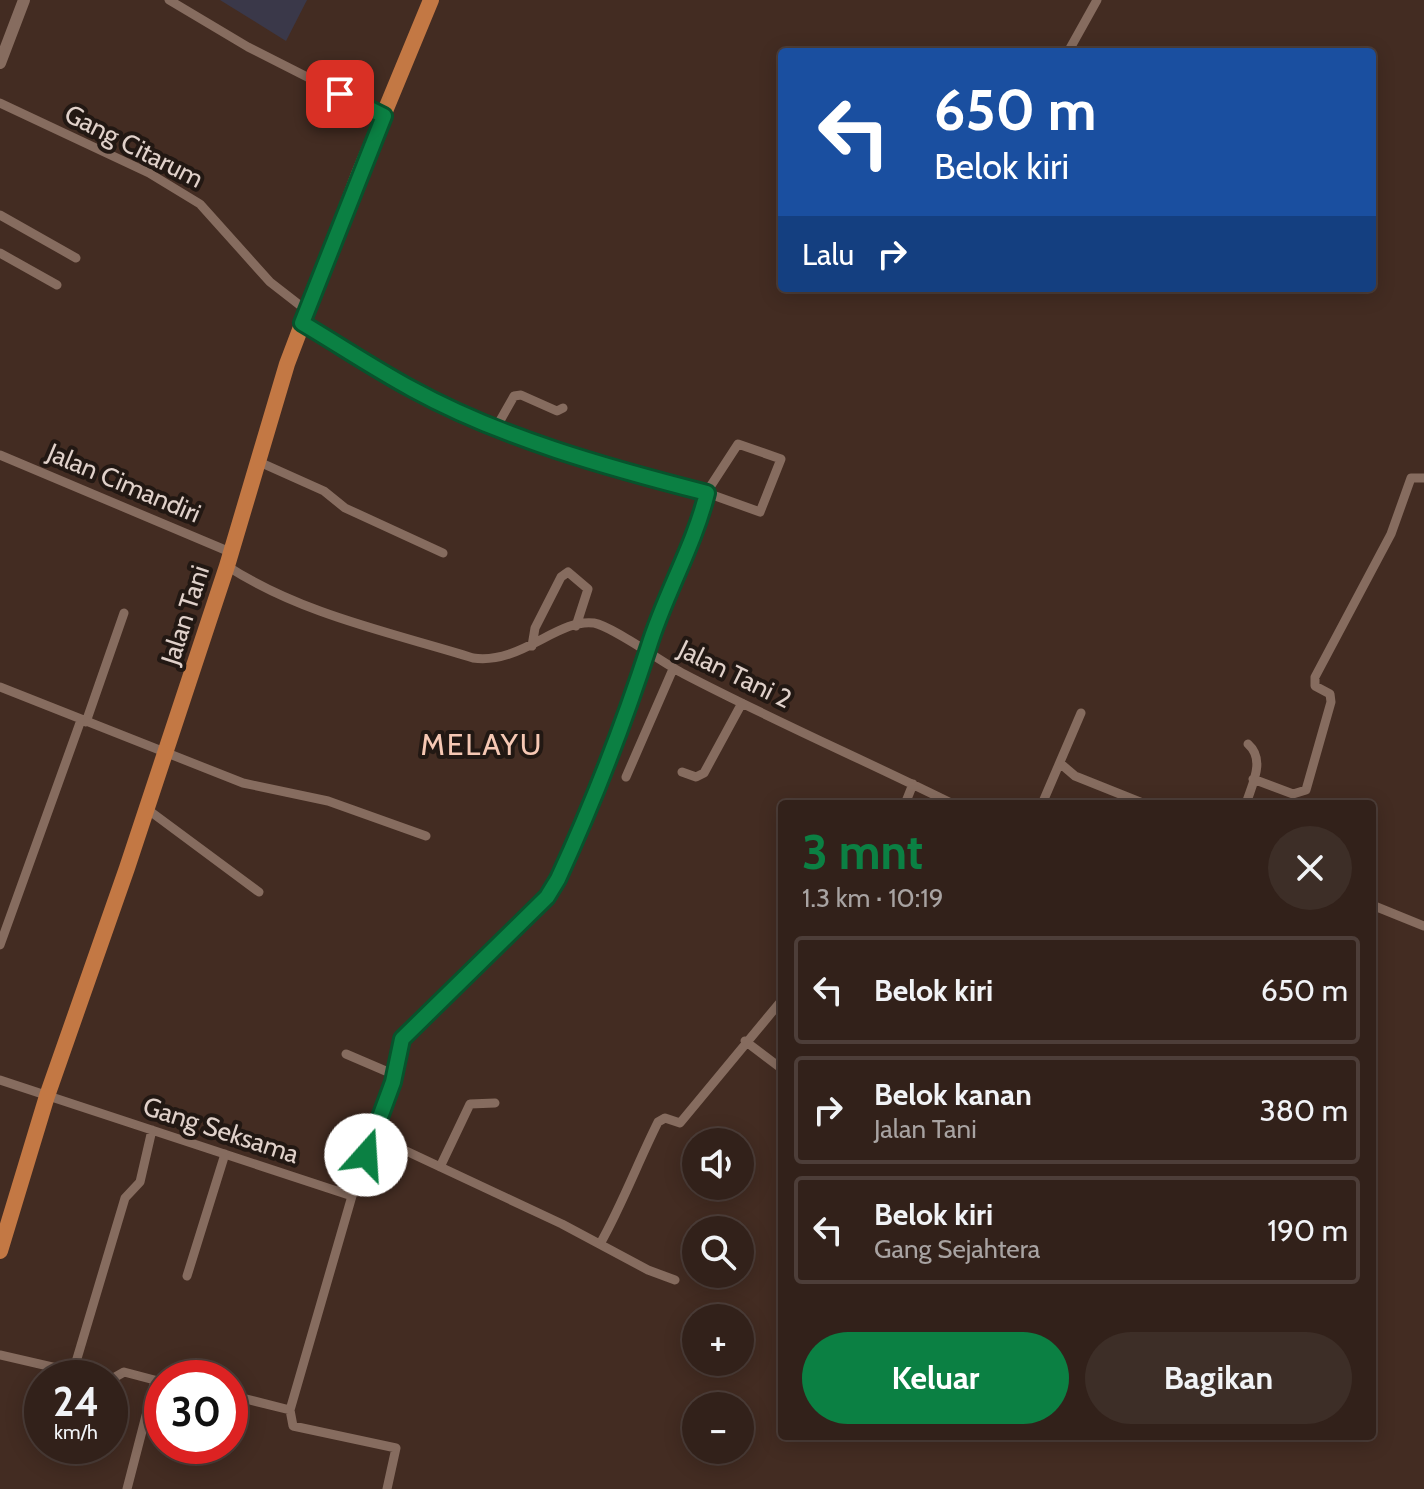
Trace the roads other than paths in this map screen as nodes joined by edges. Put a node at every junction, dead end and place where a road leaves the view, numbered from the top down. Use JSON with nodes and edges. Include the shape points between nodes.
{"nodes":[{"id":1,"x":24,"y":0,"type":"edge"},
{"id":2,"x":169,"y":0,"type":"edge"},
{"id":3,"x":431,"y":0,"type":"edge"},
{"id":4,"x":1097,"y":0,"type":"edge"},
{"id":5,"x":1070,"y":48,"type":"edge"},
{"id":6,"x":0,"y":63,"type":"edge"},
{"id":7,"x":0,"y":103,"type":"edge"},
{"id":8,"x":384,"y":116,"type":"junction"},
{"id":9,"x":0,"y":215,"type":"edge"},
{"id":10,"x":0,"y":253,"type":"edge"},
{"id":11,"x":76,"y":258,"type":"dead end"},
{"id":12,"x":57,"y":285,"type":"dead end"},
{"id":13,"x":304,"y":317,"type":"junction"},
{"id":14,"x":563,"y":408,"type":"dead end"},
{"id":15,"x":497,"y":426,"type":"junction"},
{"id":16,"x":0,"y":455,"type":"edge"},
{"id":17,"x":256,"y":461,"type":"junction"},
{"id":18,"x":1424,"y":478,"type":"edge"},
{"id":19,"x":707,"y":493,"type":"junction"},
{"id":20,"x":443,"y":553,"type":"dead end"},
{"id":21,"x":229,"y":559,"type":"junction"},
{"id":22,"x":124,"y":613,"type":"dead end"},
{"id":23,"x":576,"y":626,"type":"junction"},
{"id":24,"x":532,"y":646,"type":"junction"},
{"id":25,"x":647,"y":654,"type":"junction"},
{"id":26,"x":673,"y":669,"type":"junction"},
{"id":27,"x":0,"y":687,"type":"edge"},
{"id":28,"x":742,"y":703,"type":"junction"},
{"id":29,"x":1081,"y":713,"type":"dead end"},
{"id":30,"x":83,"y":721,"type":"junction"},
{"id":31,"x":1248,"y":744,"type":"dead end"},
{"id":32,"x":166,"y":751,"type":"junction"},
{"id":33,"x":1061,"y":764,"type":"junction"},
{"id":34,"x":682,"y":772,"type":"dead end"},
{"id":35,"x":626,"y":777,"type":"dead end"},
{"id":36,"x":1253,"y":779,"type":"junction"},
{"id":37,"x":913,"y":784,"type":"junction"},
{"id":38,"x":907,"y":800,"type":"edge"},
{"id":39,"x":945,"y":800,"type":"edge"},
{"id":40,"x":1044,"y":800,"type":"edge"},
{"id":41,"x":1135,"y":800,"type":"edge"},
{"id":42,"x":1247,"y":800,"type":"edge"},
{"id":43,"x":147,"y":809,"type":"junction"},
{"id":44,"x":426,"y":836,"type":"dead end"},
{"id":45,"x":259,"y":892,"type":"dead end"},
{"id":46,"x":1376,"y":907,"type":"edge"},
{"id":47,"x":1424,"y":926,"type":"edge"},
{"id":48,"x":0,"y":945,"type":"edge"},
{"id":49,"x":778,"y":1004,"type":"edge"},
{"id":50,"x":745,"y":1041,"type":"junction"},
{"id":51,"x":346,"y":1054,"type":"dead end"},
{"id":52,"x":778,"y":1066,"type":"edge"},
{"id":53,"x":395,"y":1075,"type":"junction"},
{"id":54,"x":0,"y":1080,"type":"edge"},
{"id":55,"x":47,"y":1096,"type":"junction"},
{"id":56,"x":495,"y":1103,"type":"dead end"},
{"id":57,"x":152,"y":1130,"type":"junction"},
{"id":58,"x":372,"y":1135,"type":"junction"},
{"id":59,"x":225,"y":1154,"type":"junction"},
{"id":60,"x":440,"y":1167,"type":"junction"},
{"id":61,"x":352,"y":1196,"type":"junction"},
{"id":62,"x":600,"y":1244,"type":"junction"},
{"id":63,"x":0,"y":1251,"type":"edge"},
{"id":64,"x":187,"y":1276,"type":"dead end"},
{"id":65,"x":675,"y":1280,"type":"dead end"},
{"id":66,"x":0,"y":1355,"type":"edge"},
{"id":67,"x":77,"y":1360,"type":"edge"},
{"id":68,"x":24,"y":1361,"type":"edge"},
{"id":69,"x":248,"y":1400,"type":"edge"},
{"id":70,"x":290,"y":1410,"type":"junction"},
{"id":71,"x":144,"y":1432,"type":"edge"},
{"id":72,"x":127,"y":1489,"type":"edge"},
{"id":73,"x":387,"y":1489,"type":"edge"}],
"edges":[{"from":1,"to":6,"type":"street"},
{"from":2,"to":8,"type":"street"},
{"from":3,"to":8,"type":"highway","name":"Jalan Tani"},
{"from":4,"to":5,"type":"street"},
{"from":7,"to":13,"type":"street","name":"Gang Citarum","via":[[149,173],[200,204]]},
{"from":8,"to":13,"type":"highway","name":"Jalan Tani"},
{"from":9,"to":11,"type":"street"},
{"from":10,"to":12,"type":"street"},
{"from":13,"to":15,"type":"street","name":"Gang Citarum","via":[[413,390]]},
{"from":13,"to":17,"type":"highway","name":"Jalan Tani"},
{"from":14,"to":15,"type":"street","via":[[557,411],[514,396]]},
{"from":15,"to":19,"type":"street","name":"Gang Citarum","via":[[617,470]]},
{"from":16,"to":21,"type":"street","name":"Jalan Cimandiri"},
{"from":17,"to":20,"type":"street"},
{"from":17,"to":21,"type":"highway","name":"Jalan Tani"},
{"from":18,"to":36,"type":"street","via":[[1411,478],[1391,534],[1315,677],[1315,686],[1330,694],[1331,702],[1306,790],[1293,794]]},
{"from":19,"to":19,"type":"street","name":"Gang Citarum","via":[[738,444],[781,459],[760,512]]},
{"from":19,"to":25,"type":"street"},
{"from":21,"to":24,"type":"street","via":[[270,592],[365,628],[473,658],[499,658]]},
{"from":21,"to":32,"type":"highway","name":"Jalan Tani"},
{"from":22,"to":30,"type":"street"},
{"from":23,"to":24,"type":"street"},
{"from":23,"to":24,"type":"street","via":[[588,589],[568,572],[535,628]]},
{"from":23,"to":25,"type":"street","name":"Jalan Tani 2","via":[[602,626]]},
{"from":25,"to":26,"type":"street","name":"Jalan Tani 2"},
{"from":25,"to":53,"type":"street","via":[[619,739],[558,879],[547,897],[407,1032]]},
{"from":26,"to":28,"type":"street","name":"Jalan Tani 2"},
{"from":26,"to":35,"type":"street"},
{"from":27,"to":30,"type":"street"},
{"from":28,"to":34,"type":"street","via":[[704,773],[696,777]]},
{"from":28,"to":37,"type":"street","name":"Jalan Tani 2"},
{"from":29,"to":33,"type":"street"},
{"from":30,"to":32,"type":"street"},
{"from":30,"to":48,"type":"street"},
{"from":31,"to":36,"type":"street","via":[[1259,760]]},
{"from":32,"to":43,"type":"highway","name":"Jalan Tani"},
{"from":32,"to":44,"type":"street","via":[[243,783],[328,801]]},
{"from":33,"to":40,"type":"street"},
{"from":33,"to":41,"type":"street","via":[[1075,776]]},
{"from":36,"to":42,"type":"street"},
{"from":37,"to":38,"type":"street"},
{"from":37,"to":39,"type":"street","name":"Jalan Tani 2"},
{"from":43,"to":45,"type":"street"},
{"from":43,"to":55,"type":"highway","name":"Jalan Tani"},
{"from":46,"to":47,"type":"street"},
{"from":49,"to":50,"type":"street"},
{"from":50,"to":52,"type":"street"},
{"from":50,"to":62,"type":"street","via":[[680,1123],[665,1118],[658,1122]]},
{"from":51,"to":53,"type":"street"},
{"from":53,"to":58,"type":"street"},
{"from":54,"to":55,"type":"street","name":"Gang Seksama"},
{"from":55,"to":57,"type":"street","name":"Gang Seksama"},
{"from":55,"to":63,"type":"highway","name":"Jalan Tani"},
{"from":56,"to":60,"type":"street","via":[[470,1104]]},
{"from":57,"to":59,"type":"street","name":"Gang Seksama"},
{"from":57,"to":67,"type":"street","via":[[140,1182],[125,1198]]},
{"from":58,"to":60,"type":"street"},
{"from":58,"to":61,"type":"street"},
{"from":59,"to":61,"type":"street","name":"Gang Seksama"},
{"from":59,"to":64,"type":"street"},
{"from":60,"to":62,"type":"street"},
{"from":61,"to":70,"type":"street"},
{"from":62,"to":65,"type":"street"},
{"from":66,"to":68,"type":"street"},
{"from":69,"to":70,"type":"street"},
{"from":70,"to":73,"type":"street","via":[[293,1426],[396,1448]]},
{"from":71,"to":72,"type":"street"}]}
